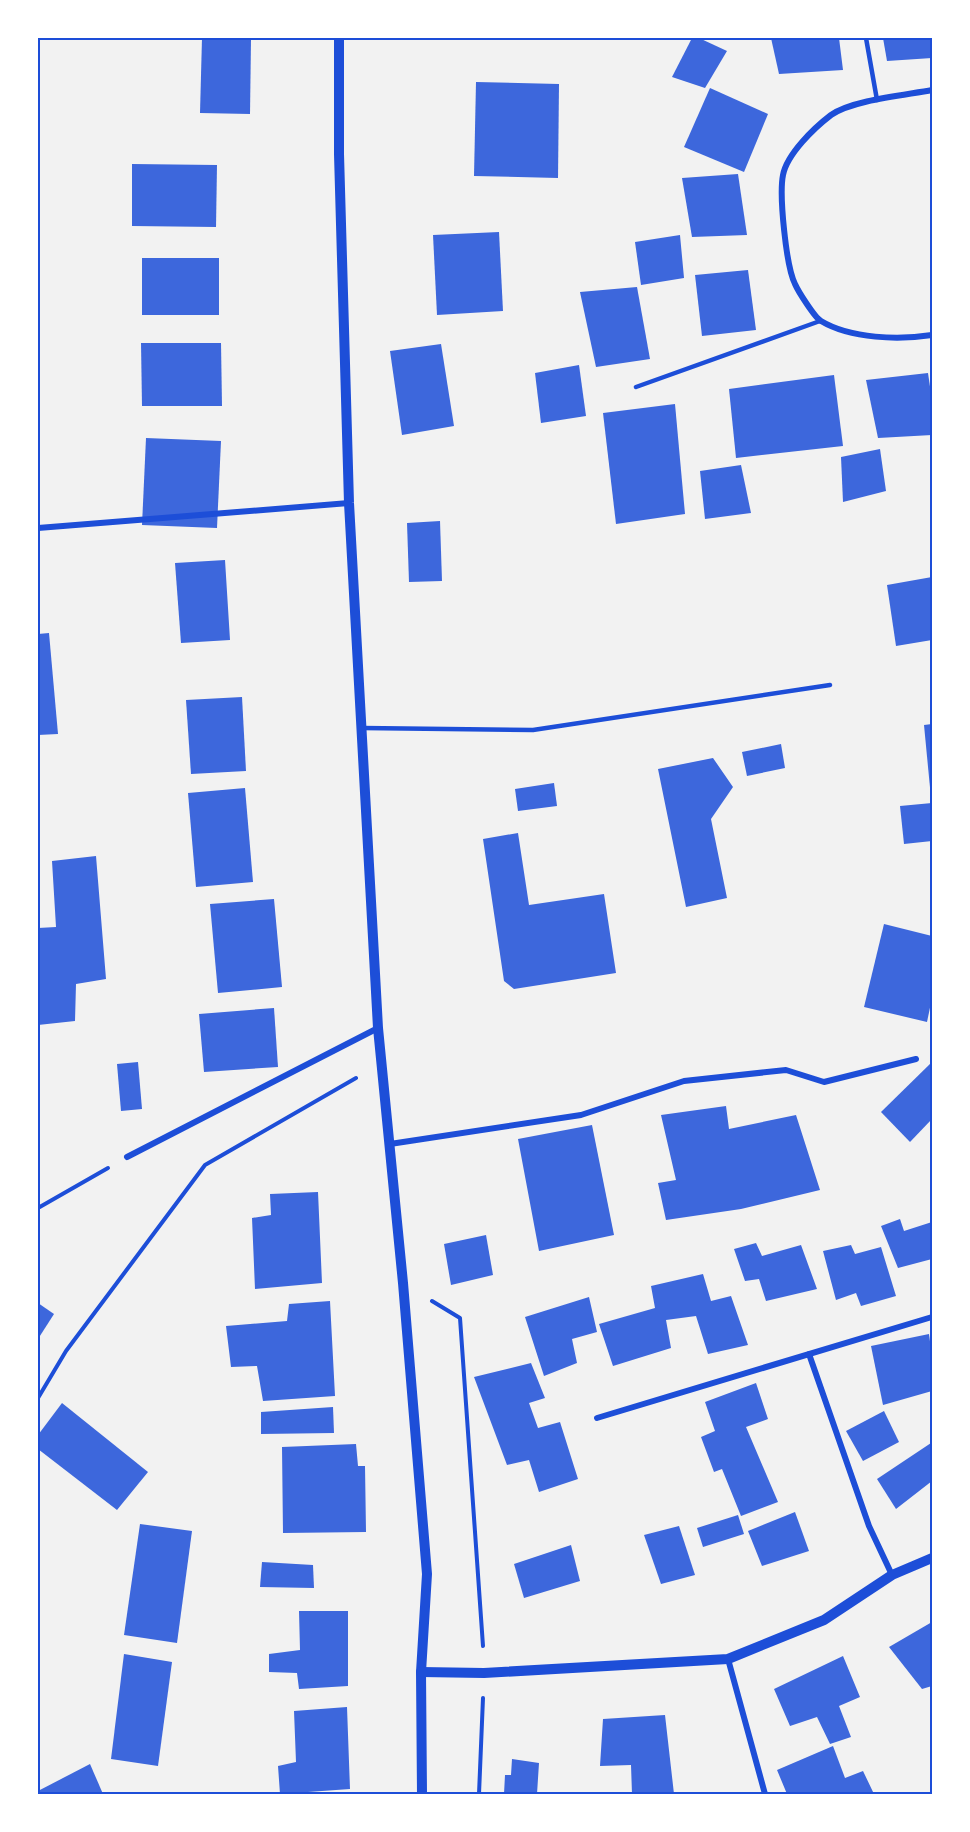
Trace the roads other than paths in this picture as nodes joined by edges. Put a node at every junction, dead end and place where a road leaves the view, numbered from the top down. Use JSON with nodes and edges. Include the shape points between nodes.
{"nodes":[{"id":1,"x":339,"y":38,"type":"edge"},
{"id":2,"x":866,"y":38,"type":"edge"},
{"id":3,"x":933,"y":90,"type":"edge"},
{"id":4,"x":876,"y":100,"type":"junction"},
{"id":5,"x":820,"y":321,"type":"junction"},
{"id":6,"x":933,"y":335,"type":"edge"},
{"id":7,"x":636,"y":387,"type":"dead end"},
{"id":8,"x":349,"y":503,"type":"junction"},
{"id":9,"x":38,"y":528,"type":"edge"},
{"id":10,"x":830,"y":685,"type":"dead end"},
{"id":11,"x":362,"y":728,"type":"junction"},
{"id":12,"x":378,"y":1028,"type":"junction"},
{"id":13,"x":916,"y":1059,"type":"dead end"},
{"id":14,"x":390,"y":1144,"type":"junction"},
{"id":15,"x":127,"y":1157,"type":"road end"},
{"id":16,"x":933,"y":1317,"type":"edge"},
{"id":17,"x":809,"y":1354,"type":"junction"},
{"id":18,"x":597,"y":1418,"type":"dead end"},
{"id":19,"x":933,"y":1558,"type":"edge"},
{"id":20,"x":892,"y":1575,"type":"junction"},
{"id":21,"x":728,"y":1659,"type":"junction"},
{"id":22,"x":421,"y":1672,"type":"junction"},
{"id":23,"x":422,"y":1794,"type":"edge"},
{"id":24,"x":765,"y":1794,"type":"edge"}],
"edges":[{"from":1,"to":8,"type":"street"},
{"from":2,"to":4,"type":"lane"},
{"from":3,"to":4,"type":"street"},
{"from":4,"to":5,"type":"street","via":[[833,114],[803,140],[783,175],[784,230],[794,283]]},
{"from":5,"to":6,"type":"street","via":[[868,337]]},
{"from":5,"to":7,"type":"lane"},
{"from":8,"to":9,"type":"street"},
{"from":8,"to":11,"type":"street"},
{"from":10,"to":11,"type":"lane","via":[[533,730]]},
{"from":11,"to":12,"type":"street"},
{"from":12,"to":14,"type":"street"},
{"from":12,"to":15,"type":"street"},
{"from":13,"to":14,"type":"street","via":[[824,1082],[786,1070],[684,1081],[581,1115]]},
{"from":14,"to":22,"type":"street","via":[[427,1574]]},
{"from":16,"to":17,"type":"street"},
{"from":17,"to":18,"type":"street"},
{"from":17,"to":20,"type":"street","via":[[869,1526]]},
{"from":19,"to":20,"type":"street"},
{"from":20,"to":21,"type":"street","via":[[824,1620]]},
{"from":21,"to":22,"type":"street","via":[[484,1673]]},
{"from":21,"to":24,"type":"street"},
{"from":22,"to":23,"type":"street"}]}
